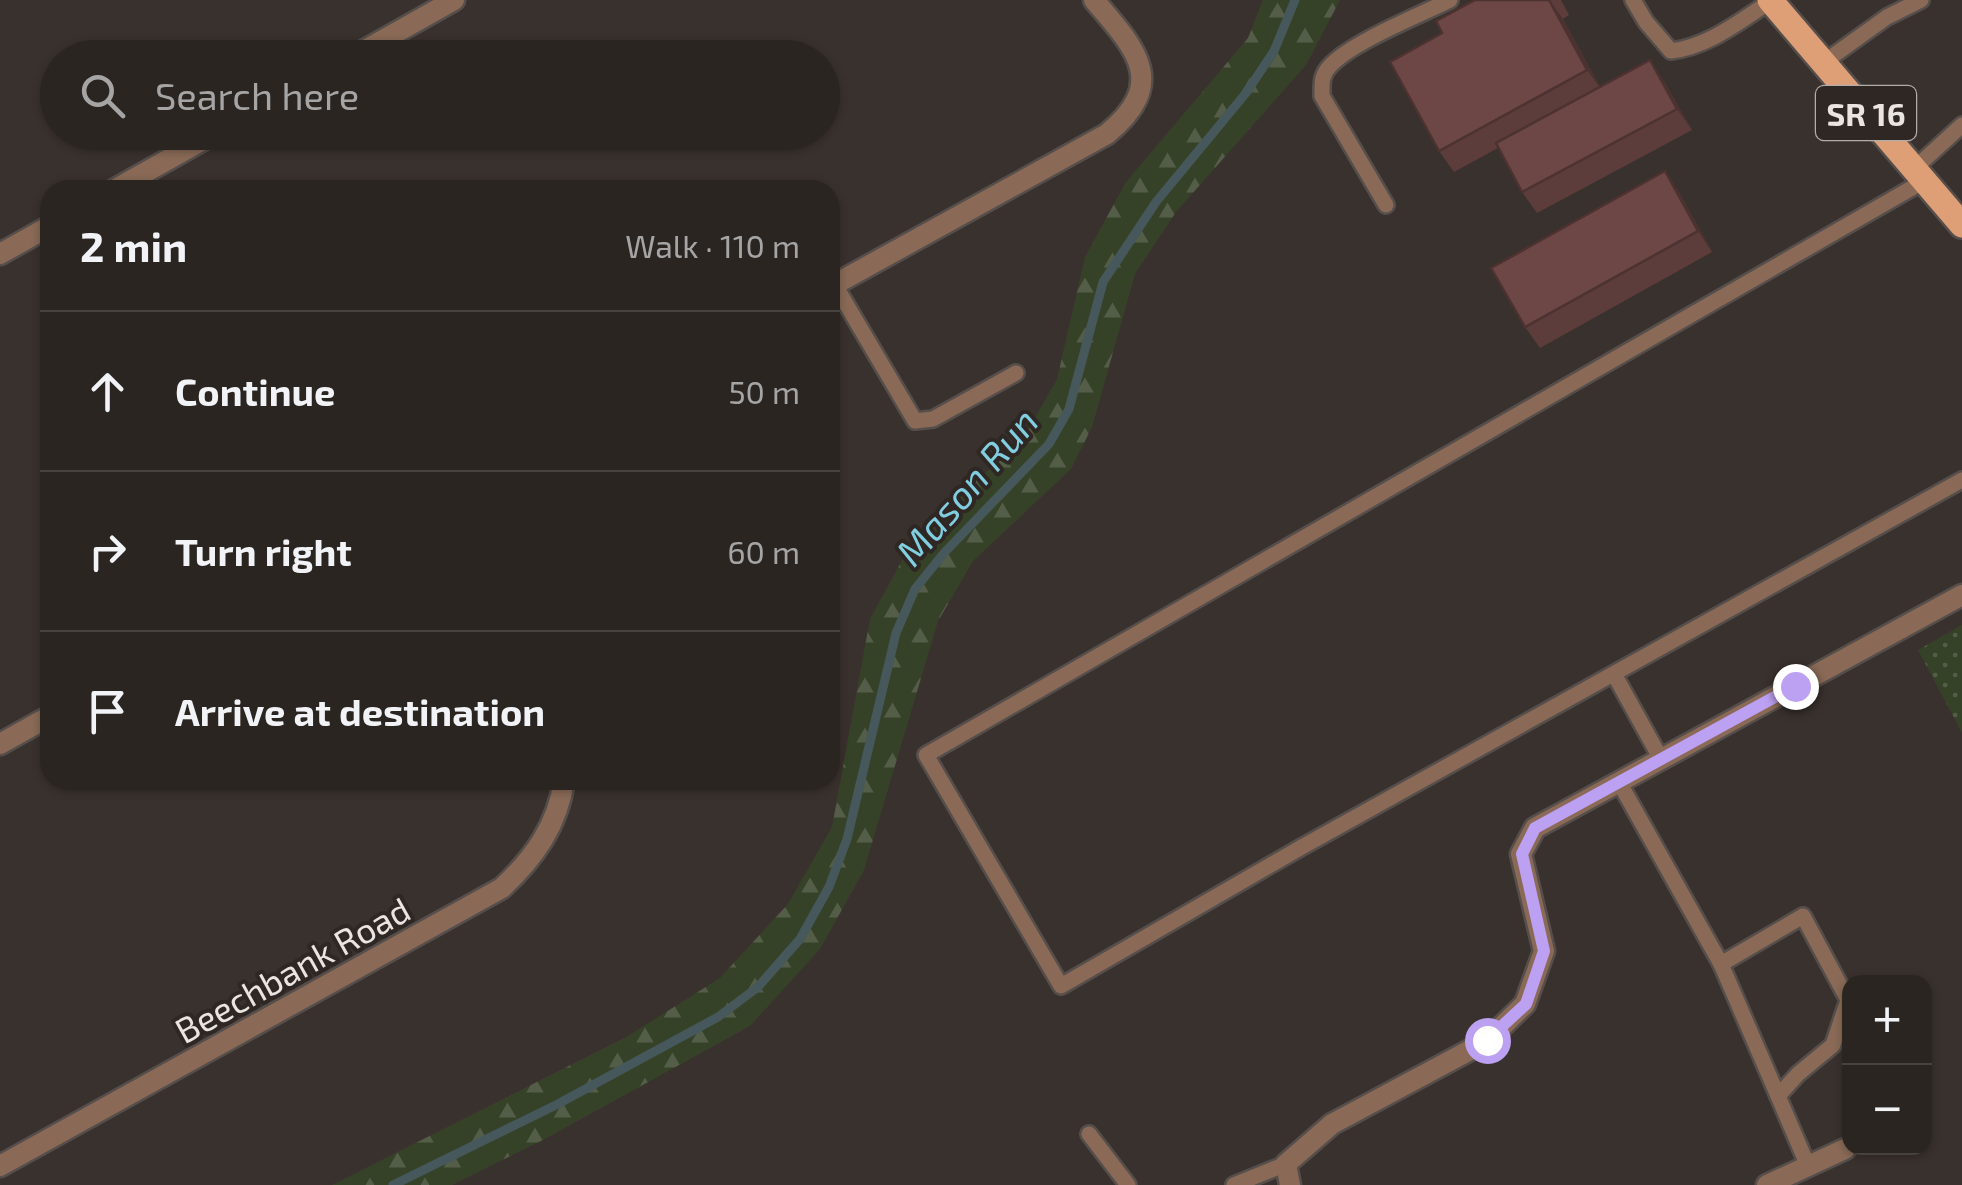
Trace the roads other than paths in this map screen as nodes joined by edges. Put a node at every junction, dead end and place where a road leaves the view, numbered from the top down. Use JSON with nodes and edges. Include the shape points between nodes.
{"nodes":[{"id":1,"x":454,"y":0,"type":"edge"},
{"id":2,"x":1094,"y":0,"type":"edge"},
{"id":3,"x":1450,"y":0,"type":"edge"},
{"id":4,"x":1634,"y":0,"type":"edge"},
{"id":5,"x":1921,"y":0,"type":"edge"},
{"id":6,"x":1780,"y":4,"type":"edge"},
{"id":7,"x":383,"y":40,"type":"edge"},
{"id":8,"x":1823,"y":63,"type":"junction"},
{"id":9,"x":1962,"y":125,"type":"edge"},
{"id":10,"x":185,"y":150,"type":"edge"},
{"id":11,"x":1919,"y":175,"type":"junction"},
{"id":12,"x":132,"y":180,"type":"edge"},
{"id":13,"x":1386,"y":205,"type":"dead end"},
{"id":14,"x":1962,"y":225,"type":"edge"},
{"id":15,"x":40,"y":232,"type":"edge"},
{"id":16,"x":0,"y":254,"type":"edge"},
{"id":17,"x":840,"y":282,"type":"edge"},
{"id":18,"x":840,"y":300,"type":"edge"},
{"id":19,"x":1016,"y":373,"type":"dead end"},
{"id":20,"x":1962,"y":480,"type":"edge"},
{"id":21,"x":1962,"y":594,"type":"edge"},
{"id":22,"x":1614,"y":674,"type":"junction"},
{"id":23,"x":40,"y":722,"type":"edge"},
{"id":24,"x":0,"y":744,"type":"edge"},
{"id":25,"x":1662,"y":759,"type":"junction"},
{"id":26,"x":1618,"y":782,"type":"junction"},
{"id":27,"x":561,"y":790,"type":"edge"},
{"id":28,"x":1720,"y":964,"type":"junction"},
{"id":29,"x":1778,"y":1096,"type":"junction"},
{"id":30,"x":1089,"y":1134,"type":"dead end"},
{"id":31,"x":1842,"y":1150,"type":"edge"},
{"id":32,"x":0,"y":1166,"type":"edge"},
{"id":33,"x":1808,"y":1166,"type":"junction"},
{"id":34,"x":1288,"y":1174,"type":"edge"},
{"id":35,"x":1128,"y":1185,"type":"edge"},
{"id":36,"x":1234,"y":1185,"type":"edge"},
{"id":37,"x":1768,"y":1185,"type":"edge"}],
"edges":[{"from":1,"to":7,"type":"street"},
{"from":2,"to":17,"type":"street","via":[[1139,60],[1142,90],[1130,116]]},
{"from":3,"to":13,"type":"lane","via":[[1353,49],[1322,79],[1322,96]]},
{"from":4,"to":6,"type":"lane","via":[[1670,51],[1689,49]]},
{"from":5,"to":8,"type":"lane"},
{"from":6,"to":8,"type":"main road","number":"SR 16"},
{"from":8,"to":11,"type":"main road","number":"SR 16"},
{"from":9,"to":11,"type":"lane"},
{"from":10,"to":12,"type":"street"},
{"from":11,"to":14,"type":"main road","number":"SR 16"},
{"from":11,"to":22,"type":"lane","via":[[926,756],[1061,986]]},
{"from":15,"to":16,"type":"street"},
{"from":18,"to":19,"type":"lane","via":[[915,421],[933,419]]},
{"from":20,"to":22,"type":"lane"},
{"from":21,"to":25,"type":"street"},
{"from":22,"to":25,"type":"lane"},
{"from":23,"to":24,"type":"street"},
{"from":25,"to":26,"type":"street"},
{"from":26,"to":28,"type":"lane"},
{"from":26,"to":34,"type":"street","via":[[1535,828],[1522,854],[1544,951],[1526,1004],[1487,1040],[1332,1124]]},
{"from":27,"to":32,"type":"street","name":"Beechbank Road","via":[[540,847],[502,888]]},
{"from":28,"to":29,"type":"lane"},
{"from":28,"to":29,"type":"lane","via":[[1803,916],[1848,1000],[1832,1045]]},
{"from":29,"to":33,"type":"lane"},
{"from":30,"to":35,"type":"lane"},
{"from":31,"to":33,"type":"street"},
{"from":33,"to":37,"type":"street"},
{"from":34,"to":36,"type":"lane"}]}
